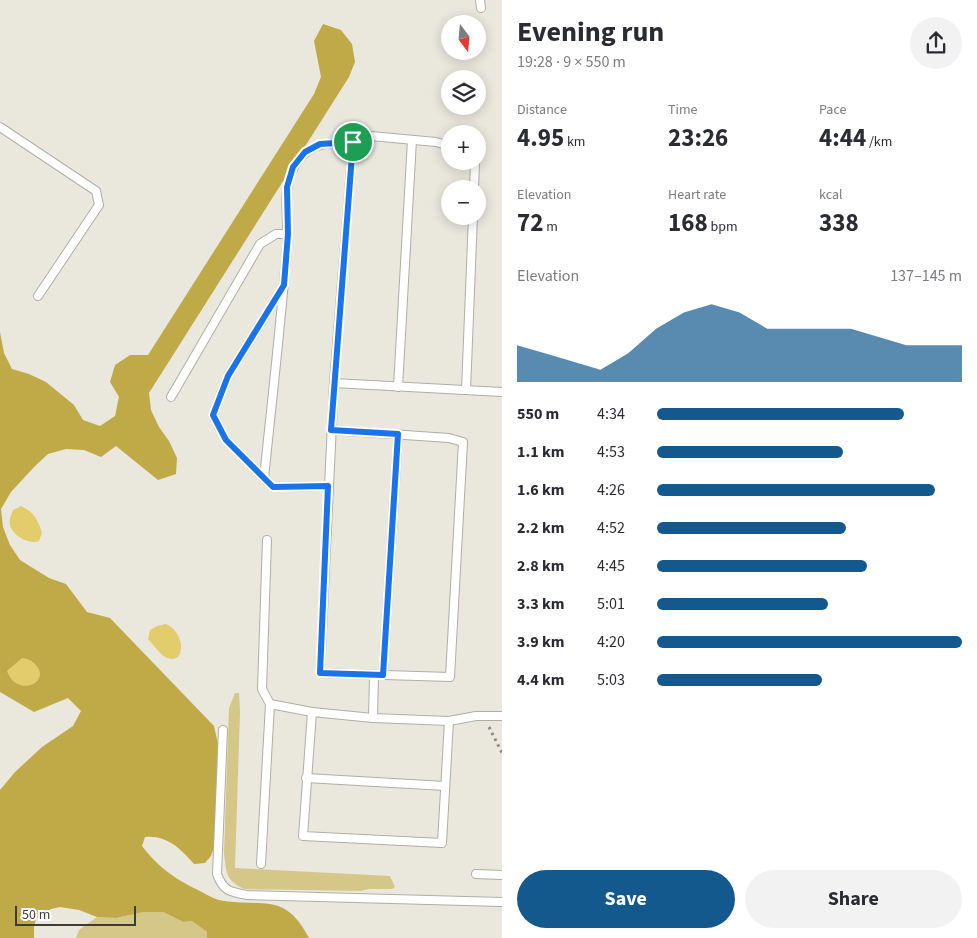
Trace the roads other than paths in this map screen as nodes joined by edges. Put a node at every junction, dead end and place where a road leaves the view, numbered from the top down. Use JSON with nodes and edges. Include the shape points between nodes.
{"nodes":[{"id":1,"x":0,"y":127,"type":"edge"},
{"id":2,"x":412,"y":140,"type":"junction"},
{"id":3,"x":353,"y":142,"type":"junction"},
{"id":4,"x":441,"y":143,"type":"edge"},
{"id":5,"x":473,"y":225,"type":"edge"},
{"id":6,"x":288,"y":234,"type":"junction"},
{"id":7,"x":284,"y":285,"type":"junction"},
{"id":8,"x":38,"y":296,"type":"dead end"},
{"id":9,"x":334,"y":383,"type":"junction"},
{"id":10,"x":398,"y":387,"type":"junction"},
{"id":11,"x":466,"y":390,"type":"junction"},
{"id":12,"x":502,"y":392,"type":"edge"},
{"id":13,"x":171,"y":398,"type":"dead end"},
{"id":14,"x":331,"y":430,"type":"junction"},
{"id":15,"x":398,"y":434,"type":"junction"},
{"id":16,"x":264,"y":478,"type":"junction"},
{"id":17,"x":328,"y":486,"type":"junction"},
{"id":18,"x":267,"y":540,"type":"dead end"},
{"id":19,"x":378,"y":675,"type":"junction"},
{"id":20,"x":270,"y":704,"type":"junction"},
{"id":21,"x":312,"y":712,"type":"junction"},
{"id":22,"x":502,"y":716,"type":"edge"},
{"id":23,"x":373,"y":718,"type":"junction"},
{"id":24,"x":449,"y":722,"type":"junction"},
{"id":25,"x":223,"y":730,"type":"dead end"},
{"id":26,"x":306,"y":778,"type":"junction"},
{"id":27,"x":445,"y":786,"type":"junction"},
{"id":28,"x":261,"y":864,"type":"dead end"},
{"id":29,"x":476,"y":874,"type":"dead end"},
{"id":30,"x":502,"y":875,"type":"edge"},
{"id":31,"x":502,"y":902,"type":"edge"}],
"edges":[{"from":1,"to":8,"type":"lane","via":[[96,191],[99,205]]},
{"from":2,"to":3,"type":"lane","via":[[371,136]]},
{"from":2,"to":4,"type":"lane"},
{"from":2,"to":10,"type":"lane"},
{"from":3,"to":6,"type":"lane","via":[[320,144],[305,152],[293,167],[287,187]]},
{"from":3,"to":9,"type":"lane"},
{"from":5,"to":11,"type":"lane"},
{"from":6,"to":7,"type":"lane"},
{"from":6,"to":13,"type":"lane","via":[[276,234],[260,244]]},
{"from":7,"to":16,"type":"lane"},
{"from":7,"to":16,"type":"lane","via":[[228,376],[213,415],[226,440]]},
{"from":9,"to":10,"type":"lane"},
{"from":9,"to":14,"type":"lane"},
{"from":10,"to":11,"type":"lane"},
{"from":11,"to":12,"type":"lane"},
{"from":14,"to":15,"type":"lane"},
{"from":14,"to":17,"type":"lane"},
{"from":15,"to":19,"type":"lane"},
{"from":15,"to":19,"type":"lane","via":[[463,442],[450,678]]},
{"from":16,"to":17,"type":"lane","via":[[273,487]]},
{"from":17,"to":19,"type":"lane","via":[[320,673]]},
{"from":18,"to":20,"type":"lane","via":[[262,689]]},
{"from":19,"to":23,"type":"lane"},
{"from":20,"to":21,"type":"lane"},
{"from":20,"to":28,"type":"lane"},
{"from":21,"to":23,"type":"lane"},
{"from":21,"to":26,"type":"lane"},
{"from":22,"to":24,"type":"lane","via":[[482,715]]},
{"from":23,"to":24,"type":"lane"},
{"from":24,"to":27,"type":"lane"},
{"from":25,"to":31,"type":"lane","via":[[217,874],[221,886],[247,895]]},
{"from":26,"to":27,"type":"lane"},
{"from":26,"to":27,"type":"lane","via":[[303,836],[442,843]]},
{"from":29,"to":30,"type":"lane"}]}
